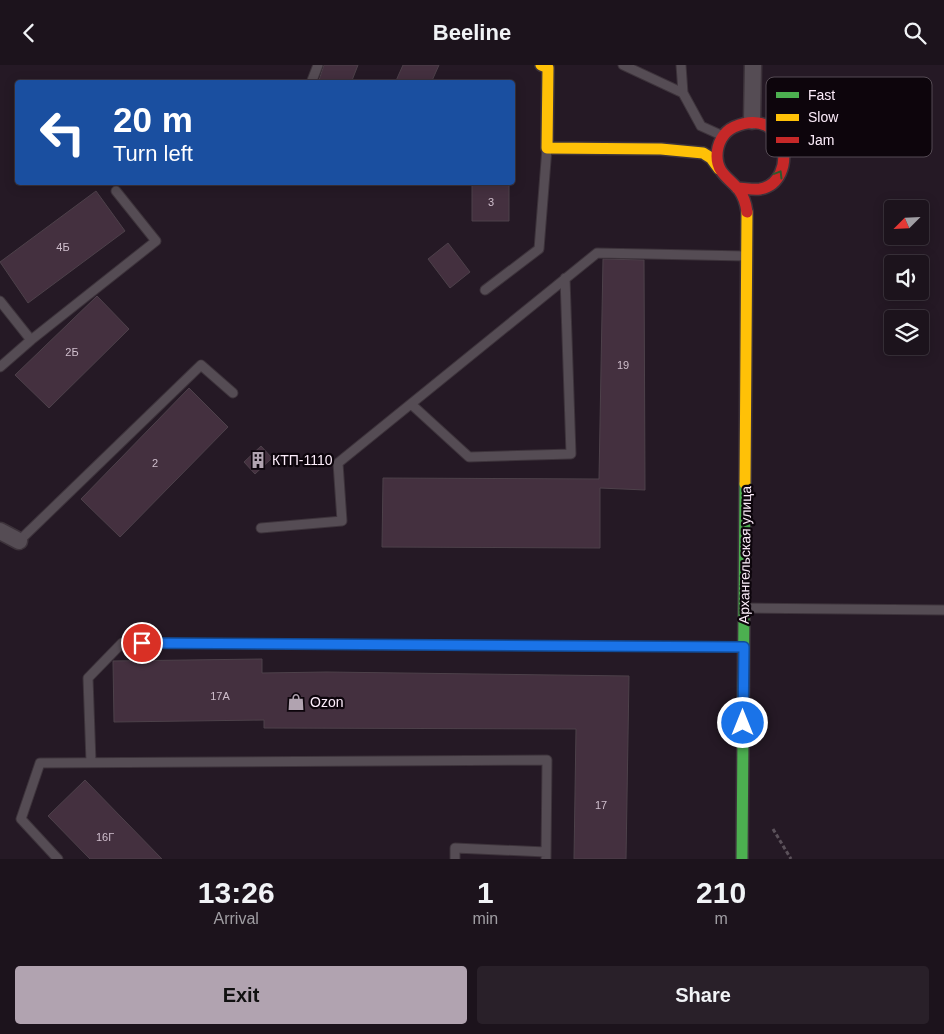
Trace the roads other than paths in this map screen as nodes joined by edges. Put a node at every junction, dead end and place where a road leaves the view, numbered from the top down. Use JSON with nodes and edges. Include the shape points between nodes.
{"nodes":[{"id":1,"x":318,"y":65,"type":"edge"},
{"id":2,"x":541,"y":65,"type":"edge"},
{"id":3,"x":623,"y":65,"type":"edge"},
{"id":4,"x":681,"y":65,"type":"edge"},
{"id":5,"x":752,"y":65,"type":"edge"},
{"id":6,"x":312,"y":80,"type":"edge"},
{"id":7,"x":683,"y":93,"type":"junction"},
{"id":8,"x":752,"y":121,"type":"junction"},
{"id":9,"x":766,"y":125,"type":"edge"},
{"id":10,"x":721,"y":139,"type":"junction"},
{"id":11,"x":547,"y":148,"type":"junction"},
{"id":12,"x":702,"y":153,"type":"junction"},
{"id":13,"x":786,"y":157,"type":"edge"},
{"id":14,"x":719,"y":169,"type":"junction"},
{"id":15,"x":737,"y":188,"type":"junction"},
{"id":16,"x":763,"y":188,"type":"junction"},
{"id":17,"x":116,"y":191,"type":"dead end"},
{"id":18,"x":748,"y":215,"type":"junction"},
{"id":19,"x":748,"y":256,"type":"junction"},
{"id":20,"x":565,"y":278,"type":"junction"},
{"id":21,"x":486,"y":290,"type":"dead end"},
{"id":22,"x":0,"y":301,"type":"edge"},
{"id":23,"x":31,"y":340,"type":"junction"},
{"id":24,"x":0,"y":367,"type":"edge"},
{"id":25,"x":233,"y":393,"type":"dead end"},
{"id":26,"x":411,"y":404,"type":"junction"},
{"id":27,"x":261,"y":528,"type":"dead end"},
{"id":28,"x":0,"y":531,"type":"edge"},
{"id":29,"x":19,"y":541,"type":"joint"},
{"id":30,"x":744,"y":608,"type":"junction"},
{"id":31,"x":944,"y":610,"type":"edge"},
{"id":32,"x":744,"y":647,"type":"junction"},
{"id":33,"x":91,"y":763,"type":"junction"},
{"id":34,"x":546,"y":856,"type":"edge"},
{"id":35,"x":58,"y":859,"type":"edge"},
{"id":36,"x":455,"y":859,"type":"edge"},
{"id":37,"x":742,"y":859,"type":"edge"}],
"edges":[{"from":1,"to":6,"type":"lane"},
{"from":2,"to":11,"type":"street","via":[[548,68]]},
{"from":3,"to":7,"type":"lane"},
{"from":4,"to":7,"type":"lane"},
{"from":5,"to":8,"type":"street"},
{"from":7,"to":10,"type":"lane","via":[[701,126]]},
{"from":9,"to":8,"type":"street","one_way":true},
{"from":8,"to":10,"type":"street","via":[[738,124]]},
{"from":10,"to":12,"type":"street"},
{"from":10,"to":14,"type":"street","via":[[716,155]]},
{"from":11,"to":12,"type":"street","via":[[660,149]]},
{"from":11,"to":21,"type":"lane","via":[[539,249]]},
{"from":12,"to":14,"type":"street","via":[[711,158]]},
{"from":16,"to":13,"type":"street","one_way":true,"via":[[775,181],[783,170]]},
{"from":14,"to":15,"type":"street"},
{"from":15,"to":16,"type":"street","via":[[750,191]]},
{"from":15,"to":18,"type":"street","name":"Архангельская улица","via":[[745,199]]},
{"from":16,"to":18,"type":"street","via":[[754,199]]},
{"from":17,"to":23,"type":"lane","via":[[156,241]]},
{"from":18,"to":19,"type":"street","name":"Архангельская улица"},
{"from":19,"to":20,"type":"lane","via":[[597,253]]},
{"from":19,"to":30,"type":"street","name":"Архангельская улица"},
{"from":20,"to":26,"type":"lane"},
{"from":20,"to":26,"type":"lane","via":[[571,454],[469,457]]},
{"from":22,"to":23,"type":"lane"},
{"from":23,"to":24,"type":"lane"},
{"from":25,"to":29,"type":"lane","via":[[201,365]]},
{"from":26,"to":27,"type":"lane","via":[[338,463],[342,521]]},
{"from":28,"to":29,"type":"street"},
{"from":30,"to":31,"type":"lane"},
{"from":30,"to":32,"type":"street","name":"Архангельская улица"},
{"from":32,"to":33,"type":"lane","via":[[122,643],[88,677]]},
{"from":32,"to":37,"type":"street","name":"Архангельская улица"},
{"from":33,"to":34,"type":"lane","via":[[547,760]]},
{"from":33,"to":35,"type":"lane","via":[[40,763],[27,800],[21,819]]},
{"from":34,"to":36,"type":"lane","via":[[455,849]]}]}
